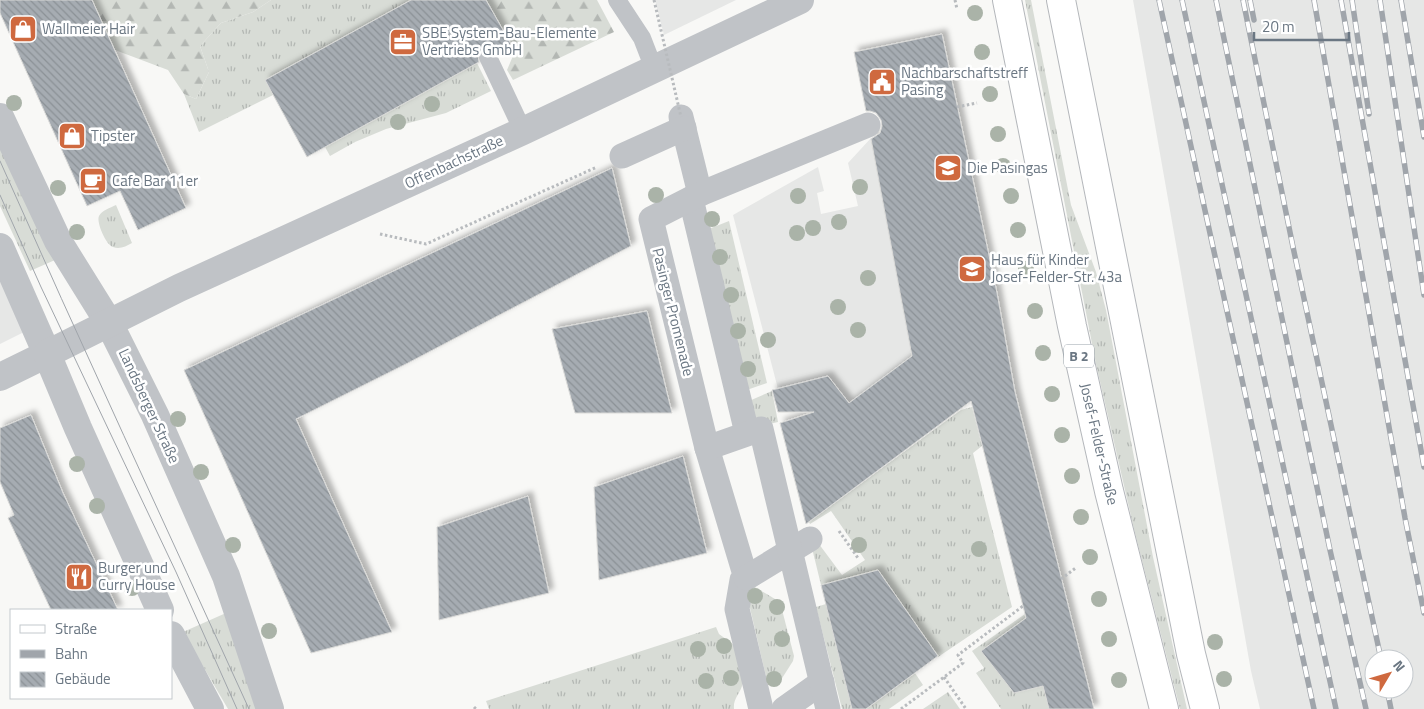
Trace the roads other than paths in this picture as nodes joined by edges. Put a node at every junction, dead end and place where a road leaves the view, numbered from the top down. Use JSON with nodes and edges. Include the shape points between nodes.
{"nodes":[{"id":1,"x":617,"y":0,"type":"edge"},
{"id":2,"x":800,"y":0,"type":"edge"},
{"id":3,"x":1007,"y":0,"type":"edge"},
{"id":4,"x":1061,"y":0,"type":"edge"},
{"id":5,"x":488,"y":57,"type":"dead end"},
{"id":6,"x":654,"y":69,"type":"junction"},
{"id":7,"x":0,"y":116,"type":"edge"},
{"id":8,"x":868,"y":125,"type":"dead end"},
{"id":9,"x":523,"y":130,"type":"junction"},
{"id":10,"x":622,"y":156,"type":"road end"},
{"id":11,"x":695,"y":196,"type":"junction"},
{"id":12,"x":0,"y":247,"type":"edge"},
{"id":13,"x":109,"y":323,"type":"junction"},
{"id":14,"x":46,"y":354,"type":"junction"},
{"id":15,"x":0,"y":377,"type":"edge"},
{"id":16,"x":747,"y":433,"type":"junction"},
{"id":17,"x":707,"y":448,"type":"junction"},
{"id":18,"x":800,"y":546,"type":"junction"},
{"id":19,"x":746,"y":578,"type":"junction"},
{"id":20,"x":160,"y":609,"type":"edge"},
{"id":21,"x":172,"y":637,"type":"edge"},
{"id":22,"x":822,"y":682,"type":"junction"},
{"id":23,"x":210,"y":709,"type":"edge"},
{"id":24,"x":270,"y":709,"type":"edge"},
{"id":25,"x":761,"y":709,"type":"edge"},
{"id":26,"x":784,"y":709,"type":"edge"},
{"id":27,"x":828,"y":709,"type":"edge"},
{"id":28,"x":1164,"y":709,"type":"edge"},
{"id":29,"x":1205,"y":709,"type":"edge"}],
"edges":[{"from":1,"to":6,"type":"lane","via":[[642,38]]},
{"from":2,"to":6,"type":"street","name":"Offenbachstraße"},
{"from":3,"to":28,"type":"main road","name":"Josef-Felder-Straße","number":"B 2","via":[[1074,336]]},
{"from":4,"to":29,"type":"main road","via":[[1183,616]]},
{"from":5,"to":9,"type":"lane"},
{"from":6,"to":9,"type":"street","name":"Offenbachstraße"},
{"from":7,"to":13,"type":"street","name":"Landsberger Straße","via":[[58,241]]},
{"from":8,"to":11,"type":"street","name":"Pasinger Promenade"},
{"from":9,"to":13,"type":"street","name":"Offenbachstraße"},
{"from":10,"to":11,"type":"street","via":[[682,122]]},
{"from":11,"to":16,"type":"street"},
{"from":11,"to":17,"type":"street","name":"Pasinger Promenade","via":[[651,219]]},
{"from":12,"to":14,"type":"street"},
{"from":13,"to":14,"type":"street","name":"Offenbachstraße"},
{"from":13,"to":24,"type":"street","name":"Landsberger Straße","via":[[155,415],[226,576]]},
{"from":14,"to":15,"type":"street","name":"Offenbachstraße"},
{"from":14,"to":20,"type":"street"},
{"from":16,"to":17,"type":"street"},
{"from":16,"to":18,"type":"street","via":[[761,428]]},
{"from":17,"to":19,"type":"street","name":"Pasinger Promenade"},
{"from":18,"to":19,"type":"street"},
{"from":18,"to":22,"type":"street"},
{"from":19,"to":25,"type":"street","via":[[742,580],[737,609]]},
{"from":21,"to":23,"type":"street"},
{"from":22,"to":26,"type":"street"},
{"from":22,"to":27,"type":"street"}]}
